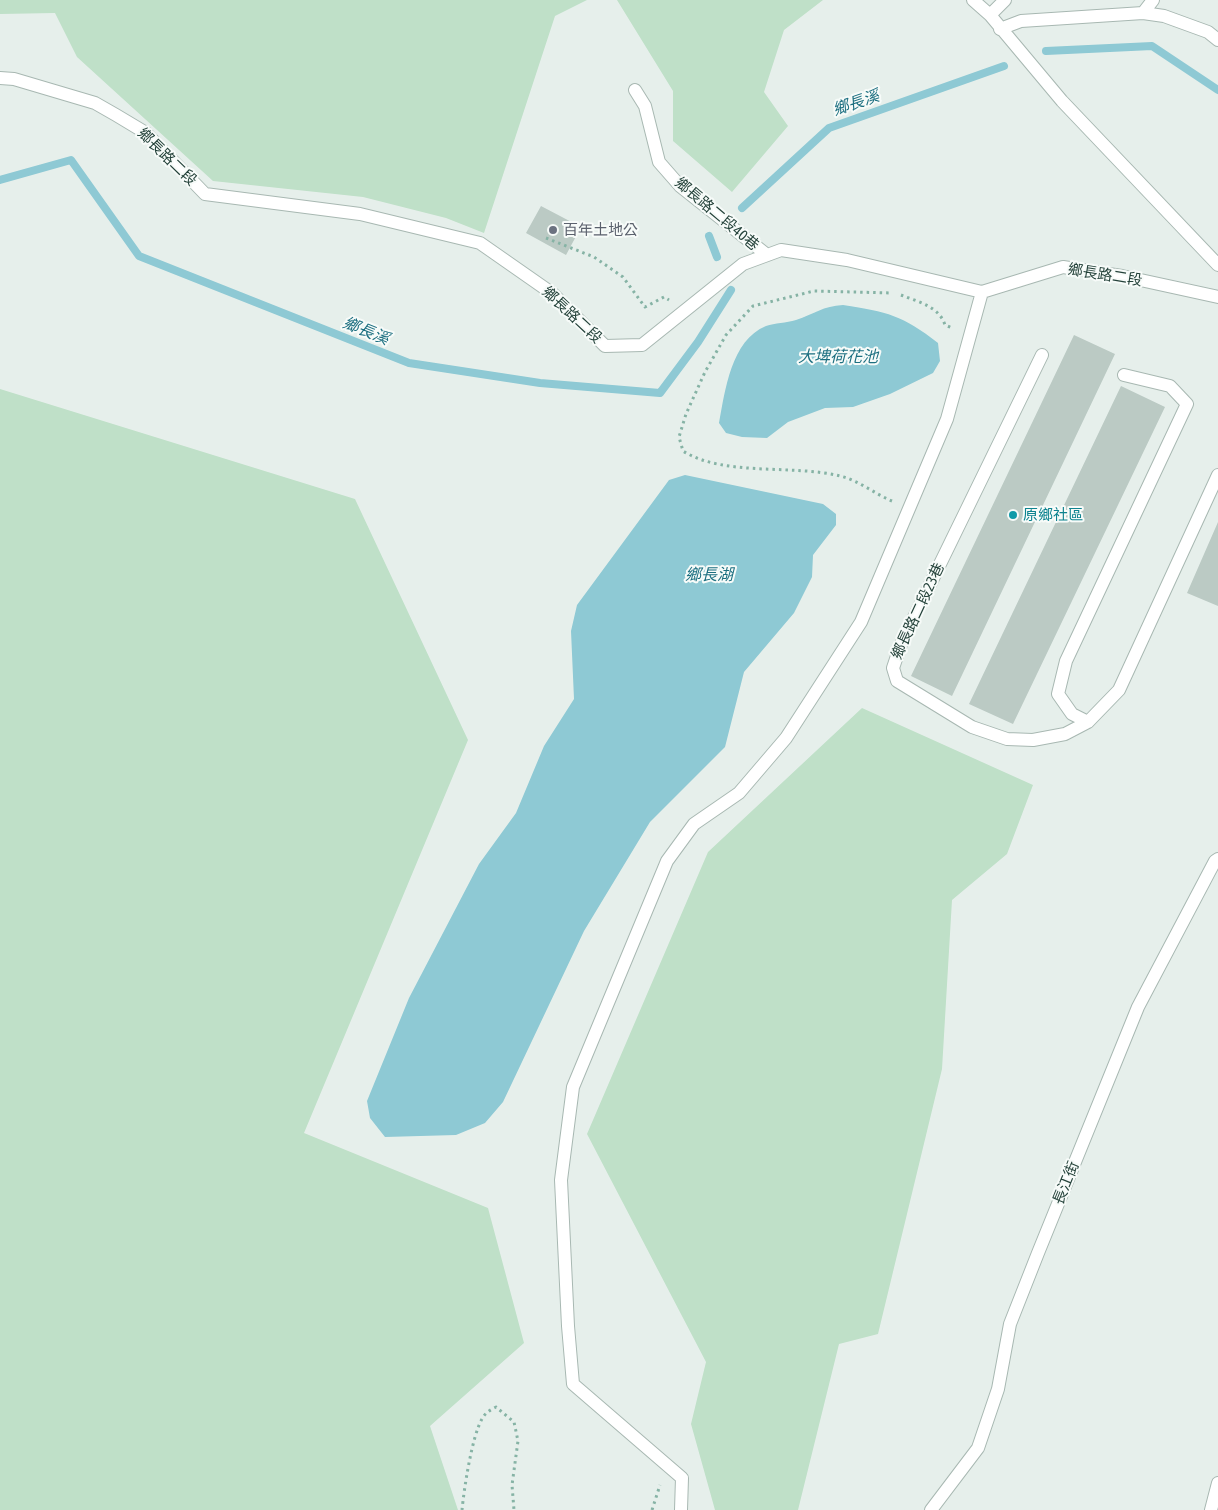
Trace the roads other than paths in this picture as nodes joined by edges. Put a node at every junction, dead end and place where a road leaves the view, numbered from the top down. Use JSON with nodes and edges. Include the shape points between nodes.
{"nodes":[{"id":1,"x":973,"y":0,"type":"edge"},
{"id":2,"x":1005,"y":0,"type":"edge"},
{"id":3,"x":1153,"y":0,"type":"edge"},
{"id":4,"x":1144,"y":13,"type":"junction"},
{"id":5,"x":990,"y":15,"type":"junction"},
{"id":6,"x":1000,"y":29,"type":"junction"},
{"id":7,"x":1218,"y":40,"type":"edge"},
{"id":8,"x":0,"y":78,"type":"edge"},
{"id":9,"x":635,"y":90,"type":"dead end"},
{"id":10,"x":767,"y":255,"type":"junction"},
{"id":11,"x":1218,"y":264,"type":"edge"},
{"id":12,"x":982,"y":292,"type":"junction"},
{"id":13,"x":1218,"y":297,"type":"edge"},
{"id":14,"x":1042,"y":355,"type":"dead end"},
{"id":15,"x":1124,"y":375,"type":"dead end"},
{"id":16,"x":1218,"y":475,"type":"edge"},
{"id":17,"x":1088,"y":722,"type":"junction"},
{"id":18,"x":1218,"y":860,"type":"edge"},
{"id":19,"x":1218,"y":1483,"type":"edge"},
{"id":20,"x":681,"y":1510,"type":"edge"},
{"id":21,"x":931,"y":1510,"type":"edge"},
{"id":22,"x":1211,"y":1510,"type":"edge"}],
"edges":[{"from":1,"to":5,"type":"lane"},
{"from":2,"to":5,"type":"lane"},
{"from":3,"to":4,"type":"lane"},
{"from":4,"to":6,"type":"lane","via":[[1021,21]]},
{"from":4,"to":7,"type":"lane","via":[[1164,16],[1208,32]]},
{"from":5,"to":6,"type":"lane"},
{"from":6,"to":11,"type":"lane","via":[[1062,101]]},
{"from":8,"to":10,"type":"lane","name":"鄉長路二段","via":[[14,79],[95,103],[146,133],[205,194],[360,214],[480,244],[553,294],[605,346],[642,345],[743,264]]},
{"from":9,"to":10,"type":"lane","name":"鄉長路二段40巷","via":[[645,106],[659,162],[680,186]]},
{"from":10,"to":12,"type":"lane","name":"鄉長路二段","via":[[781,250],[847,260]]},
{"from":12,"to":13,"type":"lane","name":"鄉長路二段","via":[[1063,267]]},
{"from":12,"to":20,"type":"lane","via":[[947,419],[861,622],[786,738],[739,793],[694,824],[667,861],[573,1087],[561,1180],[573,1384],[682,1478]]},
{"from":14,"to":17,"type":"lane","name":"鄉長路二段23巷","via":[[900,644],[893,668],[897,681],[972,726],[1007,739],[1033,740],[1065,734]]},
{"from":15,"to":17,"type":"lane","via":[[1170,386],[1187,404],[1066,661],[1058,694],[1072,714]]},
{"from":16,"to":17,"type":"lane","name":"鄉長路二段23巷","via":[[1119,690]]},
{"from":18,"to":21,"type":"lane","name":"長江街","via":[[1214,861],[1138,1007],[1010,1324],[998,1389],[978,1448]]},
{"from":19,"to":22,"type":"lane"}]}
